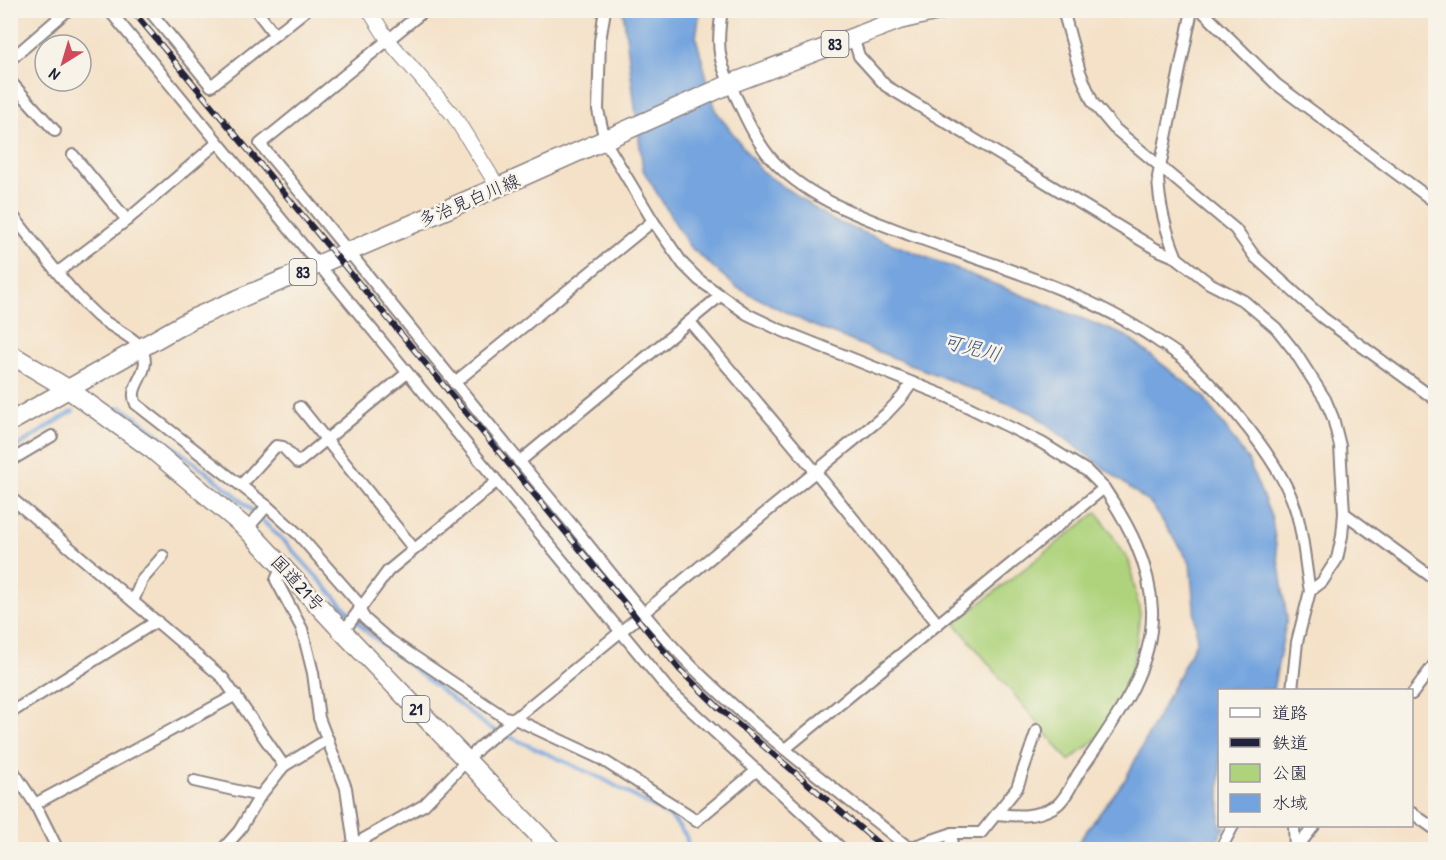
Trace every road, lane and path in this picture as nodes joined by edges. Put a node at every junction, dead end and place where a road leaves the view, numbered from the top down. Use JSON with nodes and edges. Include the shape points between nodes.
{"nodes":[{"id":1,"x":68,"y":10,"type":"edge"},
{"id":2,"x":109,"y":10,"type":"edge"},
{"id":3,"x":149,"y":10,"type":"edge"},
{"id":4,"x":256,"y":10,"type":"edge"},
{"id":5,"x":306,"y":10,"type":"edge"},
{"id":6,"x":369,"y":10,"type":"edge"},
{"id":7,"x":425,"y":10,"type":"edge"},
{"id":8,"x":605,"y":10,"type":"edge"},
{"id":9,"x":722,"y":10,"type":"edge"},
{"id":10,"x":942,"y":10,"type":"edge"},
{"id":11,"x":1063,"y":10,"type":"edge"},
{"id":12,"x":1192,"y":10,"type":"edge"},
{"id":13,"x":1201,"y":10,"type":"edge"},
{"id":14,"x":896,"y":16,"type":"edge"},
{"id":15,"x":275,"y":35,"type":"junction"},
{"id":16,"x":853,"y":37,"type":"junction"},
{"id":17,"x":388,"y":40,"type":"junction"},
{"id":18,"x":10,"y":60,"type":"edge"},
{"id":19,"x":10,"y":81,"type":"edge"},
{"id":20,"x":730,"y":84,"type":"junction"},
{"id":21,"x":55,"y":131,"type":"dead end"},
{"id":22,"x":605,"y":141,"type":"junction"},
{"id":23,"x":217,"y":143,"type":"junction"},
{"id":24,"x":73,"y":154,"type":"dead end"},
{"id":25,"x":1160,"y":166,"type":"junction"},
{"id":26,"x":498,"y":188,"type":"junction"},
{"id":27,"x":1436,"y":203,"type":"edge"},
{"id":28,"x":10,"y":212,"type":"edge"},
{"id":29,"x":127,"y":220,"type":"junction"},
{"id":30,"x":653,"y":221,"type":"junction"},
{"id":31,"x":349,"y":251,"type":"junction"},
{"id":32,"x":1177,"y":258,"type":"junction"},
{"id":33,"x":318,"y":266,"type":"junction"},
{"id":34,"x":58,"y":272,"type":"junction"},
{"id":35,"x":720,"y":296,"type":"junction"},
{"id":36,"x":690,"y":322,"type":"junction"},
{"id":37,"x":141,"y":346,"type":"junction"},
{"id":38,"x":10,"y":354,"type":"edge"},
{"id":39,"x":407,"y":373,"type":"junction"},
{"id":40,"x":454,"y":383,"type":"junction"},
{"id":41,"x":912,"y":383,"type":"junction"},
{"id":42,"x":68,"y":389,"type":"junction"},
{"id":43,"x":1436,"y":400,"type":"edge"},
{"id":44,"x":300,"y":407,"type":"dead end"},
{"id":45,"x":10,"y":422,"type":"edge"},
{"id":46,"x":52,"y":436,"type":"dead end"},
{"id":47,"x":326,"y":440,"type":"junction"},
{"id":48,"x":10,"y":461,"type":"edge"},
{"id":49,"x":519,"y":462,"type":"junction"},
{"id":50,"x":815,"y":471,"type":"junction"},
{"id":51,"x":496,"y":482,"type":"junction"},
{"id":52,"x":241,"y":485,"type":"junction"},
{"id":53,"x":1104,"y":488,"type":"junction"},
{"id":54,"x":10,"y":497,"type":"edge"},
{"id":55,"x":267,"y":507,"type":"junction"},
{"id":56,"x":1344,"y":513,"type":"junction"},
{"id":57,"x":247,"y":529,"type":"junction"},
{"id":58,"x":414,"y":549,"type":"junction"},
{"id":59,"x":163,"y":556,"type":"dead end"},
{"id":60,"x":282,"y":566,"type":"junction"},
{"id":61,"x":1436,"y":580,"type":"edge"},
{"id":62,"x":1310,"y":591,"type":"junction"},
{"id":63,"x":133,"y":601,"type":"junction"},
{"id":64,"x":360,"y":608,"type":"junction"},
{"id":65,"x":645,"y":612,"type":"junction"},
{"id":66,"x":157,"y":621,"type":"junction"},
{"id":67,"x":938,"y":624,"type":"junction"},
{"id":68,"x":343,"y":632,"type":"junction"},
{"id":69,"x":620,"y":632,"type":"junction"},
{"id":70,"x":1436,"y":662,"type":"edge"},
{"id":71,"x":1292,"y":689,"type":"edge"},
{"id":72,"x":1413,"y":693,"type":"edge"},
{"id":73,"x":236,"y":695,"type":"junction"},
{"id":74,"x":10,"y":713,"type":"edge"},
{"id":75,"x":515,"y":719,"type":"junction"},
{"id":76,"x":1037,"y":730,"type":"dead end"},
{"id":77,"x":328,"y":739,"type":"junction"},
{"id":78,"x":785,"y":749,"type":"junction"},
{"id":79,"x":466,"y":760,"type":"junction"},
{"id":80,"x":10,"y":766,"type":"edge"},
{"id":81,"x":284,"y":766,"type":"junction"},
{"id":82,"x":757,"y":771,"type":"junction"},
{"id":83,"x":194,"y":781,"type":"dead end"},
{"id":84,"x":260,"y":796,"type":"junction"},
{"id":85,"x":35,"y":804,"type":"junction"},
{"id":86,"x":996,"y":814,"type":"junction"},
{"id":87,"x":1413,"y":814,"type":"edge"},
{"id":88,"x":1232,"y":827,"type":"edge"},
{"id":89,"x":1294,"y":827,"type":"edge"},
{"id":90,"x":1312,"y":827,"type":"edge"},
{"id":91,"x":1436,"y":830,"type":"edge"},
{"id":92,"x":953,"y":834,"type":"junction"},
{"id":93,"x":352,"y":848,"type":"edge"},
{"id":94,"x":58,"y":849,"type":"edge"},
{"id":95,"x":222,"y":849,"type":"edge"},
{"id":96,"x":553,"y":849,"type":"edge"},
{"id":97,"x":843,"y":849,"type":"edge"},
{"id":98,"x":950,"y":849,"type":"edge"},
{"id":99,"x":1220,"y":849,"type":"edge"},
{"id":100,"x":1295,"y":849,"type":"edge"}],
"edges":[{"from":1,"to":18,"type":"street"},
{"from":2,"to":23,"type":"street"},
{"from":3,"to":15,"type":"street","via":[[212,86]]},
{"from":4,"to":15,"type":"street"},
{"from":5,"to":15,"type":"street"},
{"from":6,"to":17,"type":"street"},
{"from":7,"to":17,"type":"street"},
{"from":8,"to":22,"type":"street","via":[[598,110]]},
{"from":9,"to":20,"type":"street","via":[[720,61]]},
{"from":10,"to":14,"type":"main road","name":"多治見白川線","number":"83"},
{"from":11,"to":25,"type":"street","via":[[1093,103],[1114,128]]},
{"from":12,"to":25,"type":"street"},
{"from":13,"to":27,"type":"street","via":[[1276,84]]},
{"from":14,"to":16,"type":"main road","name":"多治見白川線","number":"83"},
{"from":16,"to":20,"type":"main road","name":"多治見白川線","number":"83"},
{"from":16,"to":32,"type":"street","via":[[859,56],[886,86]]},
{"from":17,"to":26,"type":"street","via":[[454,116]]},
{"from":17,"to":31,"type":"street","via":[[260,144]]},
{"from":19,"to":21,"type":"street"},
{"from":20,"to":22,"type":"main road","name":"多治見白川線","number":"83"},
{"from":20,"to":62,"type":"street","via":[[752,131],[770,157],[820,197],[860,216],[1072,294],[1135,325],[1184,358],[1221,396],[1283,479],[1297,512]]},
{"from":22,"to":26,"type":"main road","name":"多治見白川線","number":"83"},
{"from":22,"to":30,"type":"street"},
{"from":23,"to":29,"type":"street"},
{"from":23,"to":33,"type":"street"},
{"from":24,"to":29,"type":"street"},
{"from":25,"to":32,"type":"street","via":[[1159,203]]},
{"from":25,"to":43,"type":"street","via":[[1235,229],[1255,257],[1323,318]]},
{"from":26,"to":31,"type":"main road","name":"多治見白川線","number":"83"},
{"from":28,"to":34,"type":"street"},
{"from":29,"to":34,"type":"street"},
{"from":30,"to":35,"type":"street","via":[[683,264]]},
{"from":30,"to":40,"type":"street"},
{"from":31,"to":33,"type":"main road","name":"多治見白川線","number":"83"},
{"from":31,"to":40,"type":"street"},
{"from":32,"to":56,"type":"street","via":[[1209,284],[1244,301],[1276,328],[1295,352],[1334,418],[1340,446]]},
{"from":33,"to":37,"type":"main road","name":"多治見白川線","number":"83","via":[[192,319]]},
{"from":33,"to":39,"type":"street"},
{"from":34,"to":37,"type":"street","via":[[97,316]]},
{"from":35,"to":36,"type":"street"},
{"from":35,"to":41,"type":"street","via":[[778,329]]},
{"from":36,"to":49,"type":"street"},
{"from":36,"to":50,"type":"street"},
{"from":37,"to":42,"type":"main road","name":"多治見白川線","number":"83"},
{"from":37,"to":52,"type":"street","via":[[144,371],[132,397],[135,404]]},
{"from":38,"to":42,"type":"main road","name":"国道21号","number":"21"},
{"from":39,"to":47,"type":"street"},
{"from":39,"to":51,"type":"street"},
{"from":40,"to":49,"type":"street"},
{"from":41,"to":50,"type":"street","via":[[886,414]]},
{"from":41,"to":53,"type":"street","via":[[1042,443],[1088,471]]},
{"from":42,"to":45,"type":"main road","name":"多治見白川線","number":"83"},
{"from":42,"to":57,"type":"main road","name":"国道21号","number":"21","via":[[153,450]]},
{"from":44,"to":47,"type":"street"},
{"from":46,"to":48,"type":"street"},
{"from":47,"to":52,"type":"street","via":[[298,463],[283,447],[276,446]]},
{"from":47,"to":58,"type":"street"},
{"from":49,"to":65,"type":"street"},
{"from":50,"to":65,"type":"street"},
{"from":50,"to":67,"type":"street"},
{"from":51,"to":58,"type":"street"},
{"from":51,"to":69,"type":"street"},
{"from":52,"to":55,"type":"street"},
{"from":53,"to":67,"type":"street"},
{"from":53,"to":86,"type":"street","via":[[1129,528],[1146,568],[1152,610],[1147,651],[1135,684],[1112,724],[1057,806],[1029,816]]},
{"from":54,"to":63,"type":"street"},
{"from":55,"to":57,"type":"street"},
{"from":55,"to":64,"type":"street","via":[[298,534]]},
{"from":56,"to":61,"type":"street"},
{"from":56,"to":62,"type":"street","via":[[1337,559],[1322,582]]},
{"from":57,"to":60,"type":"main road","name":"国道21号","number":"21"},
{"from":58,"to":64,"type":"street","via":[[388,571]]},
{"from":59,"to":63,"type":"street","via":[[142,580]]},
{"from":60,"to":68,"type":"main road","name":"国道21号","number":"21"},
{"from":60,"to":77,"type":"street","via":[[276,580],[302,629],[319,718]]},
{"from":62,"to":71,"type":"street","via":[[1297,642]]},
{"from":63,"to":66,"type":"street"},
{"from":64,"to":68,"type":"street"},
{"from":64,"to":75,"type":"street","via":[[388,639],[504,717]]},
{"from":65,"to":69,"type":"street"},
{"from":65,"to":78,"type":"street","via":[[707,682]]},
{"from":66,"to":73,"type":"street","via":[[223,678]]},
{"from":66,"to":74,"type":"street"},
{"from":67,"to":78,"type":"street"},
{"from":68,"to":79,"type":"main road","name":"国道21号","number":"21"},
{"from":69,"to":75,"type":"street"},
{"from":69,"to":82,"type":"street","via":[[668,688]]},
{"from":70,"to":72,"type":"street"},
{"from":73,"to":81,"type":"street"},
{"from":73,"to":85,"type":"street"},
{"from":75,"to":79,"type":"street"},
{"from":75,"to":82,"type":"street","via":[[601,759],[696,821]]},
{"from":76,"to":86,"type":"street","via":[[1017,788]]},
{"from":77,"to":81,"type":"street"},
{"from":77,"to":93,"type":"street","via":[[346,788]]},
{"from":78,"to":92,"type":"street","via":[[909,849]]},
{"from":79,"to":93,"type":"street","via":[[424,805]]},
{"from":79,"to":96,"type":"main road","name":"国道21号","number":"21"},
{"from":80,"to":85,"type":"street"},
{"from":81,"to":84,"type":"street"},
{"from":82,"to":97,"type":"street"},
{"from":83,"to":84,"type":"street"},
{"from":84,"to":95,"type":"street","via":[[239,831]]},
{"from":85,"to":94,"type":"street"},
{"from":86,"to":92,"type":"street","via":[[981,833]]},
{"from":87,"to":91,"type":"street"},
{"from":88,"to":99,"type":"street"},
{"from":89,"to":100,"type":"street"},
{"from":90,"to":100,"type":"street"},
{"from":92,"to":98,"type":"street"}]}
